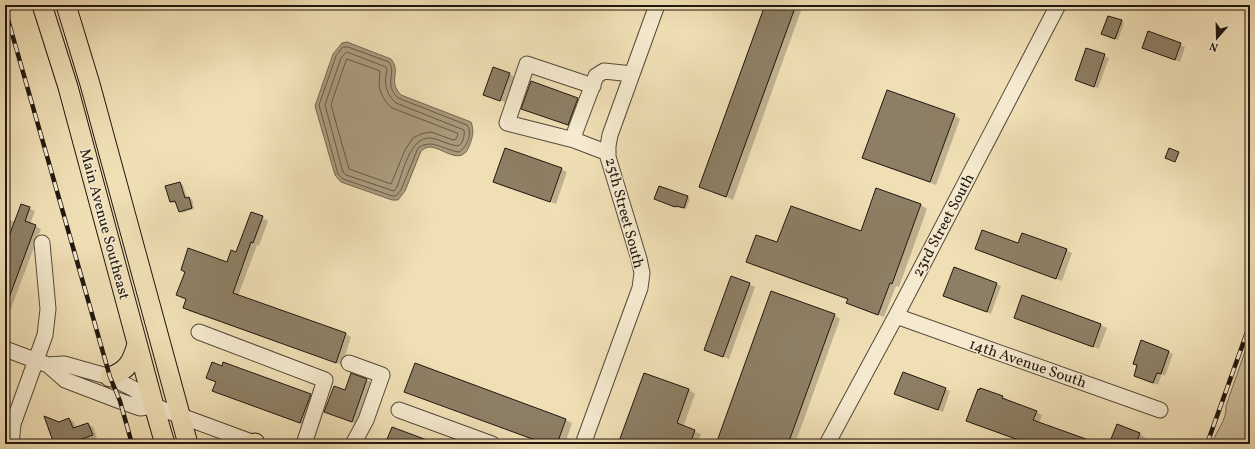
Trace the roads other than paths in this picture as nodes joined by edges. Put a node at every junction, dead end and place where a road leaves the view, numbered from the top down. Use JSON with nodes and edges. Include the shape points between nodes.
{"nodes":[{"id":1,"x":42,"y":5,"type":"edge"},
{"id":2,"x":66,"y":5,"type":"edge"},
{"id":3,"x":657,"y":5,"type":"edge"},
{"id":4,"x":1055,"y":6,"type":"edge"},
{"id":5,"x":632,"y":74,"type":"junction"},
{"id":6,"x":593,"y":86,"type":"junction"},
{"id":7,"x":574,"y":140,"type":"junction"},
{"id":8,"x":608,"y":153,"type":"junction"},
{"id":9,"x":42,"y":243,"type":"dead end"},
{"id":10,"x":896,"y":316,"type":"junction"},
{"id":11,"x":199,"y":332,"type":"dead end"},
{"id":12,"x":137,"y":344,"type":"junction"},
{"id":13,"x":5,"y":349,"type":"edge"},
{"id":14,"x":42,"y":363,"type":"junction"},
{"id":15,"x":349,"y":363,"type":"dead end"},
{"id":16,"x":110,"y":377,"type":"junction"},
{"id":17,"x":154,"y":406,"type":"junction"},
{"id":18,"x":399,"y":410,"type":"dead end"},
{"id":19,"x":1160,"y":410,"type":"dead end"},
{"id":20,"x":179,"y":416,"type":"junction"},
{"id":21,"x":11,"y":444,"type":"edge"},
{"id":22,"x":166,"y":444,"type":"edge"},
{"id":23,"x":188,"y":444,"type":"edge"},
{"id":24,"x":254,"y":444,"type":"edge"},
{"id":25,"x":304,"y":444,"type":"edge"},
{"id":26,"x":353,"y":444,"type":"edge"},
{"id":27,"x":492,"y":444,"type":"edge"},
{"id":28,"x":583,"y":444,"type":"edge"},
{"id":29,"x":827,"y":444,"type":"edge"}],
"edges":[{"from":1,"to":12,"type":"main road","name":"Main Avenue Southeast","via":[[68,87]]},
{"from":2,"to":20,"type":"main road","name":"Main Avenue Southeast","via":[[90,84]]},
{"from":3,"to":5,"type":"street","name":"25th Street South"},
{"from":4,"to":10,"type":"street","name":"23rd Street South"},
{"from":5,"to":6,"type":"street","via":[[604,71],[596,76]]},
{"from":5,"to":8,"type":"street","name":"25th Street South","via":[[610,135]]},
{"from":6,"to":7,"type":"street"},
{"from":6,"to":7,"type":"street","via":[[527,64],[507,123]]},
{"from":7,"to":8,"type":"street"},
{"from":8,"to":28,"type":"street","name":"25th Street South","via":[[642,273],[640,288]]},
{"from":9,"to":14,"type":"street","via":[[48,309]]},
{"from":10,"to":19,"type":"street","name":"14th Avenue South"},
{"from":10,"to":29,"type":"street","name":"23rd Street South"},
{"from":11,"to":25,"type":"street","via":[[325,380]]},
{"from":12,"to":16,"type":"main road","via":[[133,359],[126,368]]},
{"from":12,"to":17,"type":"main road","name":"Main Avenue Southeast"},
{"from":13,"to":14,"type":"street"},
{"from":14,"to":16,"type":"street","via":[[64,364]]},
{"from":14,"to":17,"type":"street","via":[[65,380],[140,408]]},
{"from":14,"to":21,"type":"street","via":[[12,424]]},
{"from":15,"to":26,"type":"street","via":[[382,374],[366,420]]},
{"from":16,"to":17,"type":"street","via":[[134,389]]},
{"from":17,"to":20,"type":"street"},
{"from":17,"to":22,"type":"main road","name":"Main Avenue Southeast"},
{"from":18,"to":27,"type":"street"},
{"from":20,"to":23,"type":"main road","name":"Main Avenue Southeast"},
{"from":20,"to":24,"type":"street"}]}
